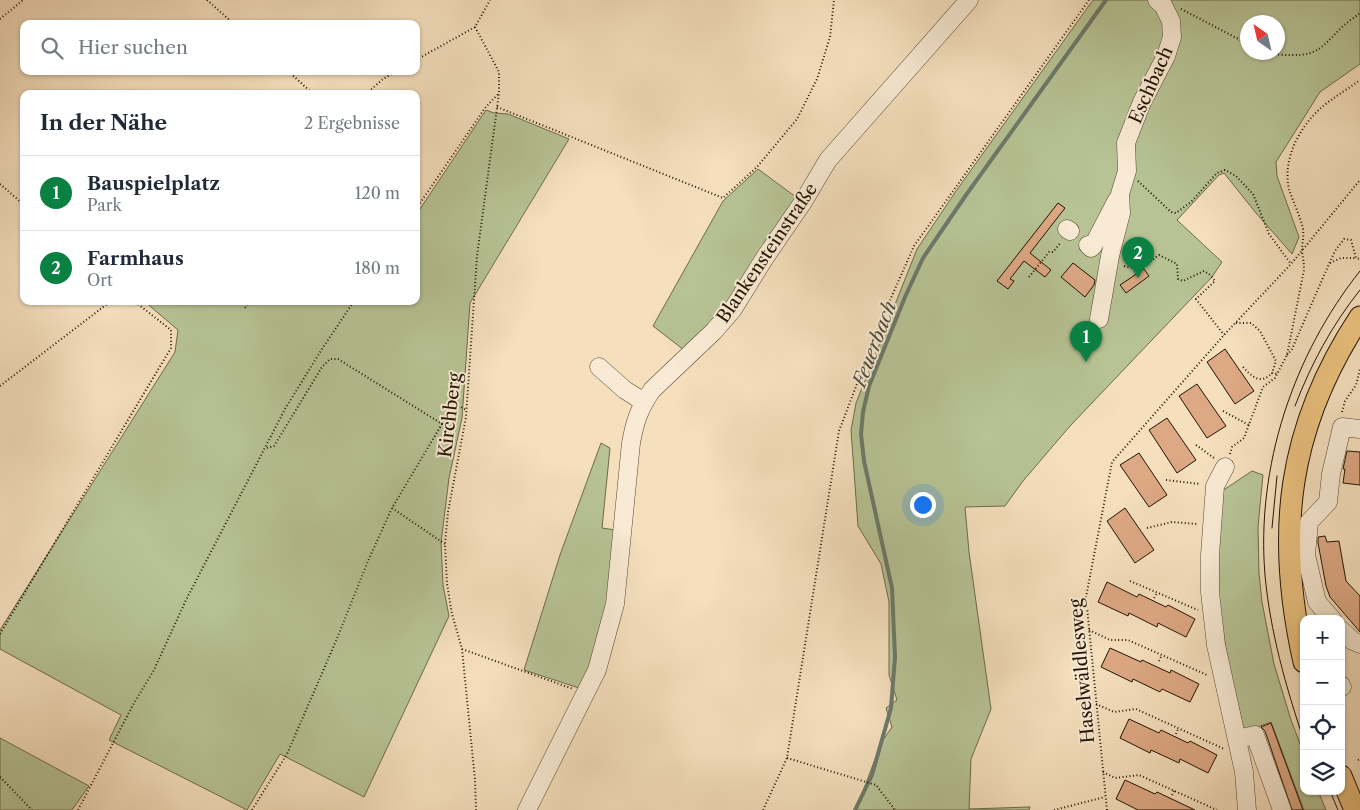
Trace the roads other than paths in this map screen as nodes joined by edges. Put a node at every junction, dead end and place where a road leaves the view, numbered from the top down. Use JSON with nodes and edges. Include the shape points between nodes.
{"nodes":[{"id":1,"x":969,"y":0,"type":"edge"},
{"id":2,"x":1160,"y":3,"type":"edge"},
{"id":3,"x":1120,"y":194,"type":"junction"},
{"id":4,"x":1088,"y":246,"type":"dead end"},
{"id":5,"x":1360,"y":317,"type":"edge"},
{"id":6,"x":1099,"y":319,"type":"dead end"},
{"id":7,"x":599,"y":367,"type":"dead end"},
{"id":8,"x":644,"y":402,"type":"junction"},
{"id":9,"x":1360,"y":429,"type":"edge"},
{"id":10,"x":1225,"y":467,"type":"road end"},
{"id":11,"x":1317,"y":602,"type":"junction"},
{"id":12,"x":1322,"y":615,"type":"edge"},
{"id":13,"x":1328,"y":615,"type":"edge"},
{"id":14,"x":1345,"y":634,"type":"edge"},
{"id":15,"x":1360,"y":644,"type":"edge"},
{"id":16,"x":1304,"y":660,"type":"edge"},
{"id":17,"x":1237,"y":739,"type":"junction"},
{"id":18,"x":1242,"y":765,"type":"junction"},
{"id":19,"x":1266,"y":767,"type":"junction"},
{"id":20,"x":1345,"y":786,"type":"edge"},
{"id":21,"x":527,"y":810,"type":"edge"},
{"id":22,"x":1247,"y":810,"type":"edge"},
{"id":23,"x":1282,"y":810,"type":"edge"},
{"id":24,"x":1355,"y":810,"type":"edge"}],
"edges":[{"from":1,"to":8,"type":"street","name":"Blankensteinstraße","via":[[828,160],[733,309],[652,390]]},
{"from":2,"to":3,"type":"street","name":"Eschbach","via":[[1171,21],[1172,37],[1126,143],[1127,173]]},
{"from":3,"to":4,"type":"street","via":[[1094,246]]},
{"from":3,"to":6,"type":"street","via":[[1121,213]]},
{"from":5,"to":16,"type":"main road","via":[[1316,398],[1298,457],[1291,495],[1290,578]]},
{"from":7,"to":8,"type":"street"},
{"from":8,"to":21,"type":"street","name":"Blankensteinstraße","via":[[630,443],[615,604],[597,670]]},
{"from":9,"to":11,"type":"street","via":[[1342,427],[1328,502],[1309,522],[1306,555]]},
{"from":10,"to":17,"type":"street","via":[[1215,486],[1210,592],[1216,645]]},
{"from":11,"to":12,"type":"street"},
{"from":11,"to":13,"type":"street"},
{"from":14,"to":15,"type":"street"},
{"from":17,"to":18,"type":"street"},
{"from":17,"to":19,"type":"street","via":[[1255,735]]},
{"from":18,"to":19,"type":"street"},
{"from":18,"to":22,"type":"street"},
{"from":19,"to":23,"type":"street"},
{"from":20,"to":24,"type":"main road"}]}
